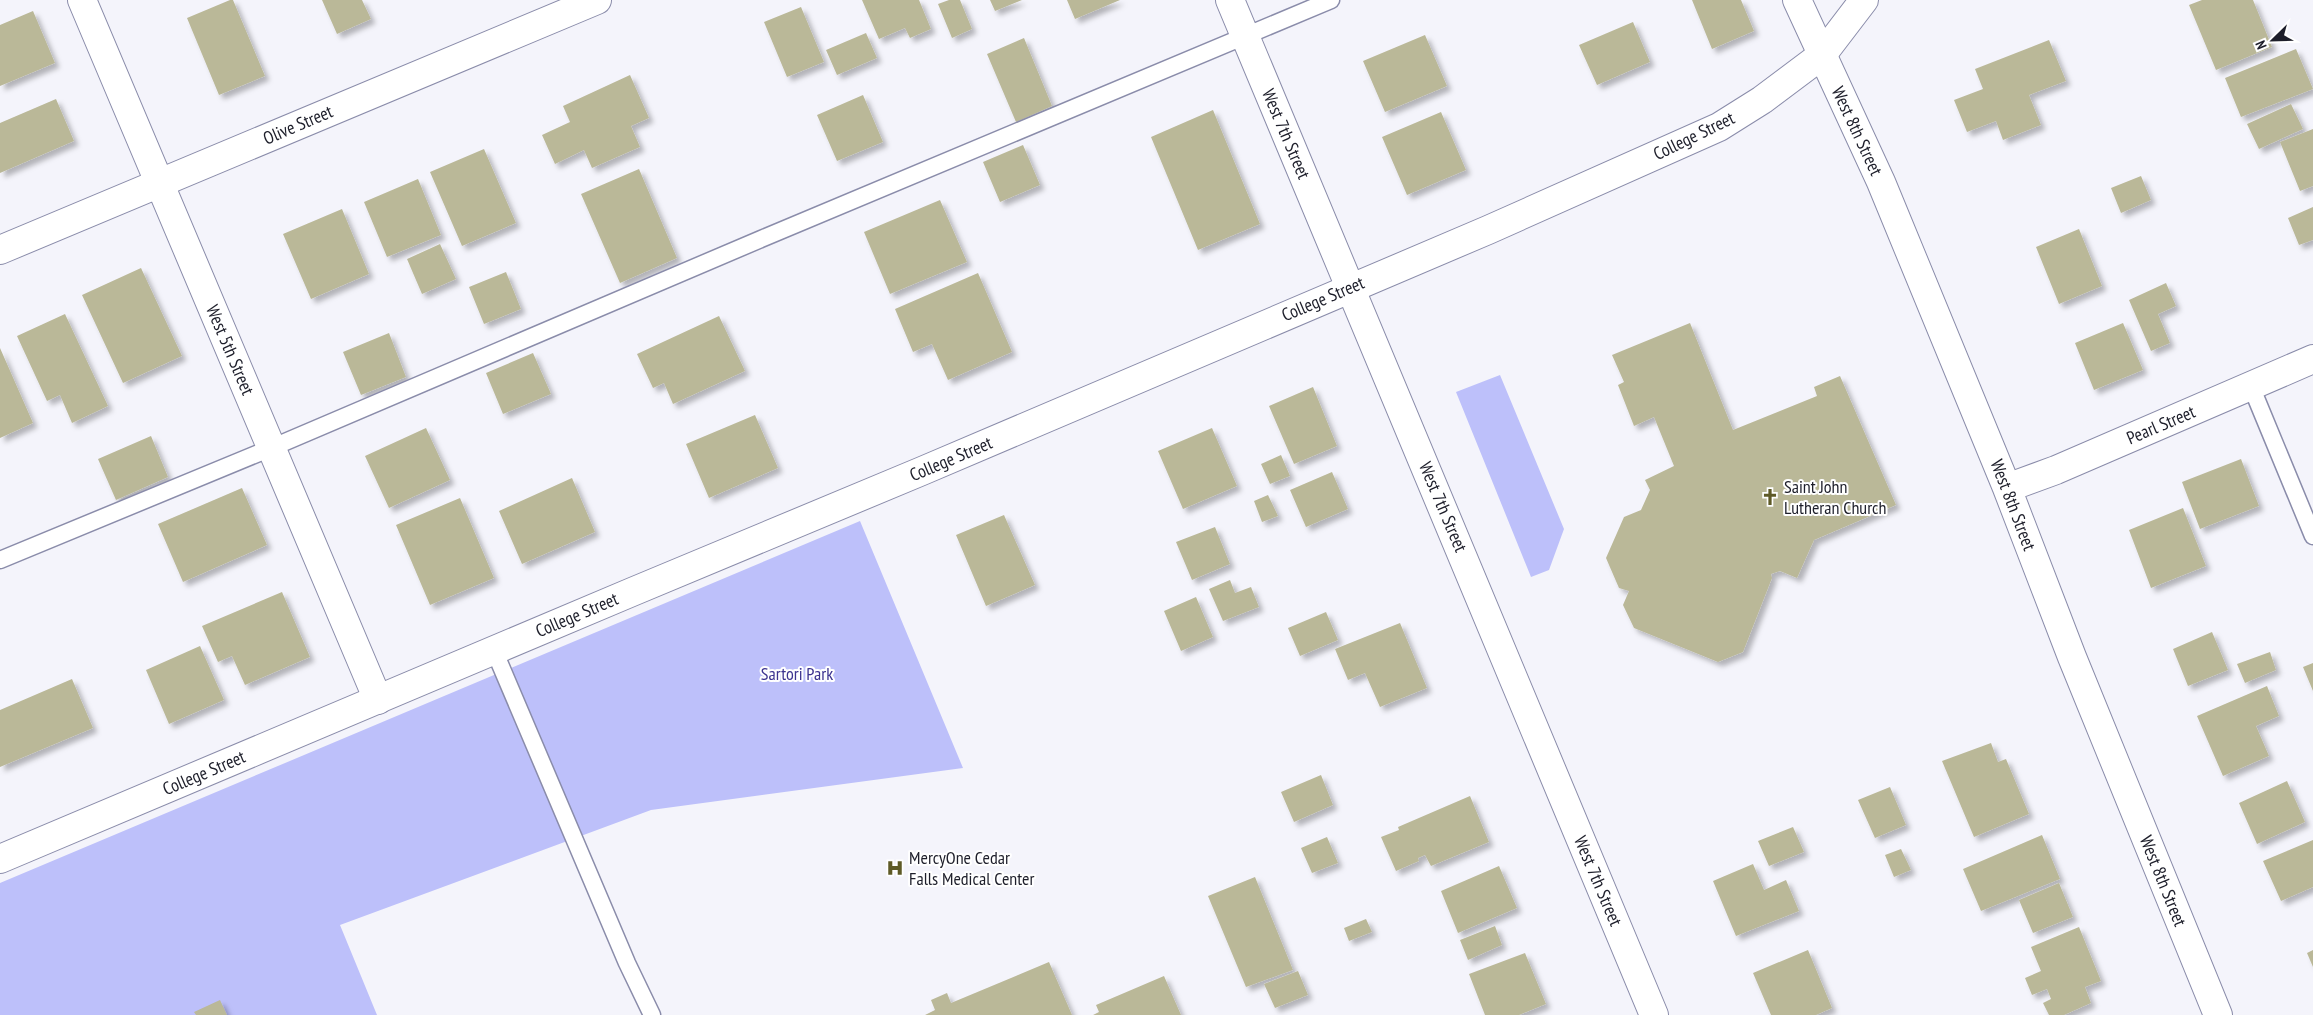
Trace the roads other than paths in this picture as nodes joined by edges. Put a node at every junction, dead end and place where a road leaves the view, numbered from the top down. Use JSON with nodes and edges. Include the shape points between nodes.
{"nodes":[{"id":1,"x":82,"y":0,"type":"edge"},
{"id":2,"x":596,"y":0,"type":"edge"},
{"id":3,"x":1230,"y":0,"type":"edge"},
{"id":4,"x":1331,"y":0,"type":"edge"},
{"id":5,"x":1797,"y":0,"type":"edge"},
{"id":6,"x":1864,"y":0,"type":"edge"},
{"id":7,"x":1245,"y":36,"type":"junction"},
{"id":8,"x":1822,"y":55,"type":"junction"},
{"id":9,"x":159,"y":183,"type":"junction"},
{"id":10,"x":0,"y":250,"type":"edge"},
{"id":11,"x":1351,"y":287,"type":"junction"},
{"id":12,"x":2313,"y":359,"type":"edge"},
{"id":13,"x":2252,"y":386,"type":"junction"},
{"id":14,"x":271,"y":448,"type":"junction"},
{"id":15,"x":2007,"y":488,"type":"junction"},
{"id":16,"x":2313,"y":536,"type":"edge"},
{"id":17,"x":0,"y":560,"type":"edge"},
{"id":18,"x":494,"y":650,"type":"junction"},
{"id":19,"x":378,"y":700,"type":"junction"},
{"id":20,"x":0,"y":859,"type":"edge"},
{"id":21,"x":652,"y":1015,"type":"edge"},
{"id":22,"x":1654,"y":1015,"type":"edge"},
{"id":23,"x":2218,"y":1015,"type":"edge"}],
"edges":[{"from":1,"to":9,"type":"street","name":"West 5th Street"},
{"from":2,"to":9,"type":"street","name":"Olive Street"},
{"from":3,"to":7,"type":"street","name":"West 7th Street"},
{"from":4,"to":7,"type":"lane"},
{"from":5,"to":8,"type":"street","name":"West 8th Street"},
{"from":6,"to":8,"type":"street","name":"College Street"},
{"from":7,"to":11,"type":"street","name":"West 7th Street"},
{"from":7,"to":14,"type":"lane"},
{"from":8,"to":11,"type":"street","name":"College Street","via":[[1719,128]]},
{"from":8,"to":15,"type":"street","name":"West 8th Street","via":[[1881,182]]},
{"from":9,"to":10,"type":"street","name":"Olive Street"},
{"from":9,"to":14,"type":"street","name":"West 5th Street"},
{"from":11,"to":18,"type":"street","name":"College Street"},
{"from":11,"to":22,"type":"street","name":"West 7th Street"},
{"from":12,"to":13,"type":"street","name":"Pearl Street"},
{"from":13,"to":15,"type":"street","name":"Pearl Street"},
{"from":13,"to":16,"type":"lane"},
{"from":14,"to":17,"type":"lane"},
{"from":14,"to":19,"type":"street","name":"West 5th Street"},
{"from":15,"to":23,"type":"street","name":"West 8th Street"},
{"from":18,"to":19,"type":"street","name":"College Street"},
{"from":18,"to":21,"type":"lane"},
{"from":19,"to":20,"type":"street","name":"College Street"}]}
